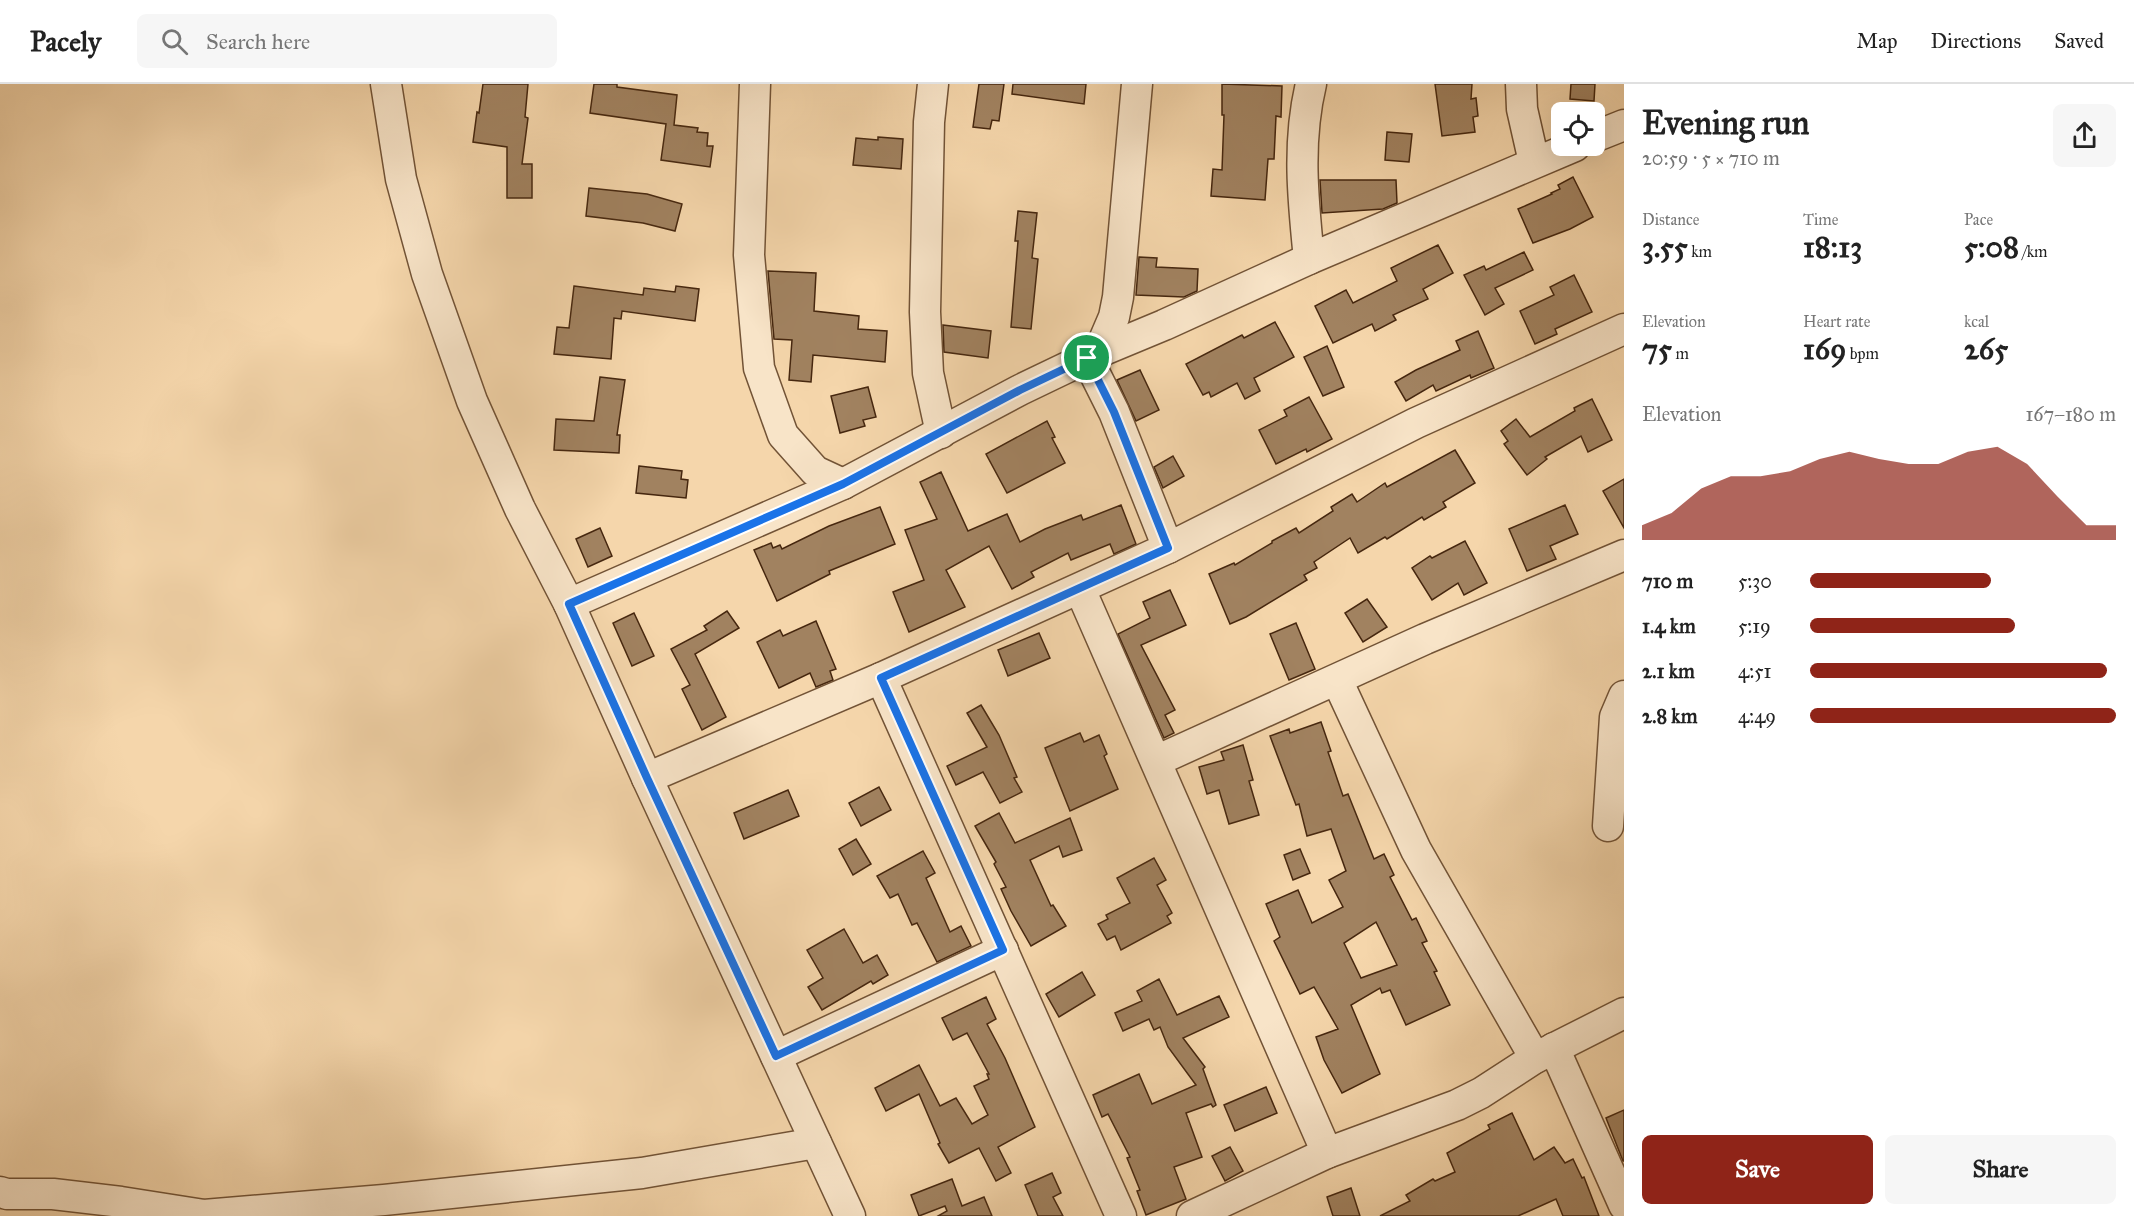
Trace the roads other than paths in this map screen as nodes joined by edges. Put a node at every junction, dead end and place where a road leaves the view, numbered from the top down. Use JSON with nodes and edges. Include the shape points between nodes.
{"nodes":[{"id":1,"x":386,"y":84,"type":"edge"},
{"id":2,"x":755,"y":84,"type":"edge"},
{"id":3,"x":933,"y":84,"type":"edge"},
{"id":4,"x":1137,"y":84,"type":"edge"},
{"id":5,"x":1311,"y":84,"type":"edge"},
{"id":6,"x":1521,"y":84,"type":"edge"},
{"id":7,"x":1624,"y":125,"type":"edge"},
{"id":8,"x":1605,"y":133,"type":"edge"},
{"id":9,"x":1551,"y":155,"type":"edge"},
{"id":10,"x":1533,"y":162,"type":"junction"},
{"id":11,"x":1309,"y":259,"type":"junction"},
{"id":12,"x":1624,"y":329,"type":"edge"},
{"id":13,"x":1093,"y":355,"type":"junction"},
{"id":14,"x":941,"y":432,"type":"junction"},
{"id":15,"x":843,"y":484,"type":"junction"},
{"id":16,"x":1168,"y":548,"type":"junction"},
{"id":17,"x":1624,"y":555,"type":"edge"},
{"id":18,"x":1080,"y":589,"type":"junction"},
{"id":19,"x":569,"y":604,"type":"junction"},
{"id":20,"x":881,"y":678,"type":"junction"},
{"id":21,"x":1336,"y":680,"type":"junction"},
{"id":22,"x":1624,"y":696,"type":"edge"},
{"id":23,"x":1156,"y":761,"type":"junction"},
{"id":24,"x":647,"y":778,"type":"junction"},
{"id":25,"x":1608,"y":826,"type":"dead end"},
{"id":26,"x":1003,"y":950,"type":"junction"},
{"id":27,"x":1624,"y":1014,"type":"edge"},
{"id":28,"x":1544,"y":1053,"type":"junction"},
{"id":29,"x":776,"y":1056,"type":"junction"},
{"id":30,"x":816,"y":1143,"type":"junction"},
{"id":31,"x":1328,"y":1153,"type":"junction"},
{"id":32,"x":0,"y":1192,"type":"edge"},
{"id":33,"x":1624,"y":1205,"type":"edge"},
{"id":34,"x":850,"y":1216,"type":"edge"},
{"id":35,"x":1121,"y":1216,"type":"edge"},
{"id":36,"x":1192,"y":1216,"type":"edge"}],
"edges":[{"from":1,"to":19,"type":"street","via":[[401,179],[430,285],[472,401],[520,509]]},
{"from":2,"to":15,"type":"street","via":[[750,255],[759,368],[783,435],[815,471]]},
{"from":3,"to":14,"type":"street","via":[[925,312],[928,373]]},
{"from":4,"to":13,"type":"street","via":[[1118,297],[1114,317]]},
{"from":5,"to":11,"type":"street","via":[[1302,142]]},
{"from":6,"to":10,"type":"street"},
{"from":7,"to":8,"type":"street"},
{"from":9,"to":10,"type":"street"},
{"from":10,"to":11,"type":"street"},
{"from":11,"to":13,"type":"street"},
{"from":12,"to":16,"type":"street","via":[[1416,423]]},
{"from":13,"to":14,"type":"street"},
{"from":13,"to":16,"type":"street"},
{"from":14,"to":15,"type":"street"},
{"from":15,"to":19,"type":"street"},
{"from":16,"to":18,"type":"street"},
{"from":17,"to":21,"type":"street"},
{"from":18,"to":20,"type":"street"},
{"from":18,"to":23,"type":"street"},
{"from":19,"to":24,"type":"street"},
{"from":20,"to":24,"type":"street"},
{"from":20,"to":26,"type":"street"},
{"from":21,"to":23,"type":"street"},
{"from":21,"to":28,"type":"street","via":[[1416,850]]},
{"from":22,"to":25,"type":"street","via":[[1615,717]]},
{"from":23,"to":31,"type":"street"},
{"from":24,"to":29,"type":"street"},
{"from":26,"to":29,"type":"street"},
{"from":26,"to":35,"type":"street"},
{"from":27,"to":28,"type":"street"},
{"from":28,"to":31,"type":"street","via":[[1481,1094]]},
{"from":28,"to":33,"type":"street"},
{"from":29,"to":30,"type":"street"},
{"from":30,"to":32,"type":"street","via":[[642,1173],[204,1215],[53,1194]]},
{"from":30,"to":34,"type":"street"},
{"from":31,"to":36,"type":"street"}]}
